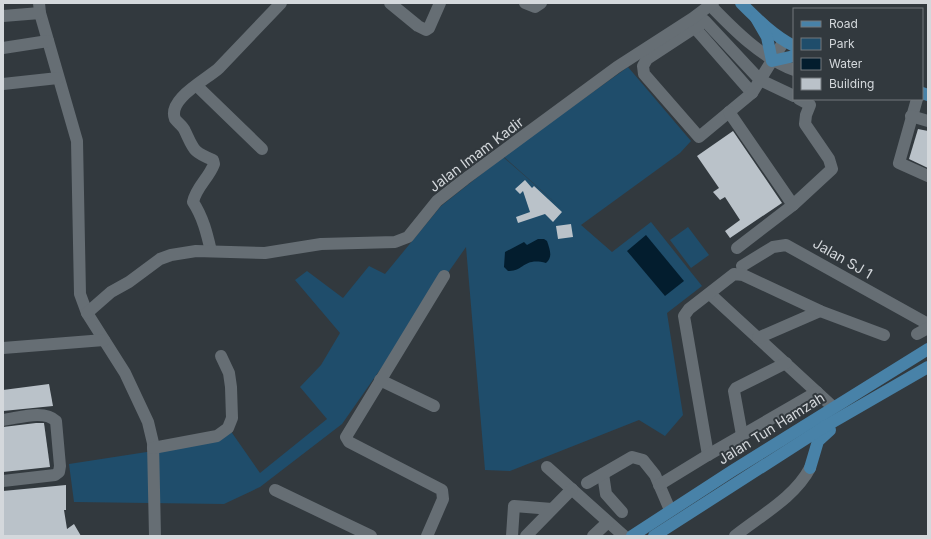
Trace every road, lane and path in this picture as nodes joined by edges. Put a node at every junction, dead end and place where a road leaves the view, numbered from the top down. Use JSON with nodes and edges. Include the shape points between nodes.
{"nodes":[{"id":1,"x":281,"y":3,"type":"edge"},
{"id":2,"x":390,"y":3,"type":"edge"},
{"id":3,"x":440,"y":3,"type":"edge"},
{"id":4,"x":526,"y":3,"type":"edge"},
{"id":5,"x":541,"y":3,"type":"edge"},
{"id":6,"x":741,"y":3,"type":"edge"},
{"id":7,"x":711,"y":4,"type":"edge"},
{"id":8,"x":39,"y":6,"type":"edge"},
{"id":9,"x":3,"y":16,"type":"edge"},
{"id":10,"x":756,"y":18,"type":"junction"},
{"id":11,"x":695,"y":28,"type":"junction"},
{"id":12,"x":48,"y":41,"type":"junction"},
{"id":13,"x":789,"y":44,"type":"edge"},
{"id":14,"x":3,"y":48,"type":"edge"},
{"id":15,"x":793,"y":56,"type":"edge"},
{"id":16,"x":772,"y":61,"type":"junction"},
{"id":17,"x":793,"y":70,"type":"edge"},
{"id":18,"x":58,"y":78,"type":"junction"},
{"id":19,"x":760,"y":80,"type":"junction"},
{"id":20,"x":3,"y":84,"type":"edge"},
{"id":21,"x":197,"y":86,"type":"junction"},
{"id":22,"x":752,"y":94,"type":"junction"},
{"id":23,"x":793,"y":96,"type":"edge"},
{"id":24,"x":801,"y":100,"type":"edge"},
{"id":25,"x":920,"y":100,"type":"edge"},
{"id":26,"x":729,"y":112,"type":"junction"},
{"id":27,"x":911,"y":116,"type":"junction"},
{"id":28,"x":928,"y":121,"type":"edge"},
{"id":29,"x":262,"y":149,"type":"dead end"},
{"id":30,"x":928,"y":176,"type":"edge"},
{"id":31,"x":793,"y":205,"type":"junction"},
{"id":32,"x":737,"y":248,"type":"dead end"},
{"id":33,"x":211,"y":252,"type":"junction"},
{"id":34,"x":742,"y":266,"type":"dead end"},
{"id":35,"x":444,"y":276,"type":"dead end"},
{"id":36,"x":710,"y":294,"type":"junction"},
{"id":37,"x":820,"y":311,"type":"junction"},
{"id":38,"x":87,"y":313,"type":"junction"},
{"id":39,"x":928,"y":324,"type":"edge"},
{"id":40,"x":928,"y":328,"type":"edge"},
{"id":41,"x":917,"y":334,"type":"dead end"},
{"id":42,"x":884,"y":336,"type":"dead end"},
{"id":43,"x":758,"y":338,"type":"junction"},
{"id":44,"x":104,"y":340,"type":"junction"},
{"id":45,"x":3,"y":348,"type":"edge"},
{"id":46,"x":928,"y":349,"type":"edge"},
{"id":47,"x":221,"y":356,"type":"dead end"},
{"id":48,"x":786,"y":363,"type":"junction"},
{"id":49,"x":928,"y":367,"type":"edge"},
{"id":50,"x":380,"y":380,"type":"junction"},
{"id":51,"x":817,"y":392,"type":"junction"},
{"id":52,"x":877,"y":398,"type":"junction"},
{"id":53,"x":434,"y":406,"type":"dead end"},
{"id":54,"x":833,"y":407,"type":"junction"},
{"id":55,"x":3,"y":420,"type":"edge"},
{"id":56,"x":742,"y":435,"type":"junction"},
{"id":57,"x":153,"y":448,"type":"junction"},
{"id":58,"x":708,"y":455,"type":"junction"},
{"id":59,"x":547,"y":467,"type":"dead end"},
{"id":60,"x":810,"y":468,"type":"junction"},
{"id":61,"x":602,"y":474,"type":"junction"},
{"id":62,"x":3,"y":481,"type":"edge"},
{"id":63,"x":736,"y":482,"type":"junction"},
{"id":64,"x":587,"y":483,"type":"dead end"},
{"id":65,"x":659,"y":485,"type":"junction"},
{"id":66,"x":572,"y":489,"type":"junction"},
{"id":67,"x":275,"y":490,"type":"dead end"},
{"id":68,"x":552,"y":509,"type":"junction"},
{"id":69,"x":670,"y":510,"type":"junction"},
{"id":70,"x":622,"y":512,"type":"dead end"},
{"id":71,"x":608,"y":522,"type":"junction"},
{"id":72,"x":155,"y":536,"type":"edge"},
{"id":73,"x":371,"y":536,"type":"edge"},
{"id":74,"x":427,"y":536,"type":"edge"},
{"id":75,"x":512,"y":536,"type":"edge"},
{"id":76,"x":526,"y":536,"type":"edge"},
{"id":77,"x":593,"y":536,"type":"edge"},
{"id":78,"x":624,"y":536,"type":"edge"},
{"id":79,"x":632,"y":536,"type":"edge"},
{"id":80,"x":654,"y":536,"type":"edge"},
{"id":81,"x":735,"y":536,"type":"edge"}],
"edges":[{"from":1,"to":21,"type":"street","via":[[238,50]]},
{"from":2,"to":3,"type":"street","via":[[426,30]]},
{"from":4,"to":5,"type":"street","via":[[535,7]]},
{"from":6,"to":10,"type":"main road"},
{"from":7,"to":16,"type":"street"},
{"from":7,"to":33,"type":"street","name":"Jalan Imam Kadir","via":[[618,67],[465,179],[438,202],[414,231],[402,240],[321,244],[265,253]]},
{"from":8,"to":9,"type":"street"},
{"from":8,"to":12,"type":"street"},
{"from":10,"to":13,"type":"main road"},
{"from":10,"to":16,"type":"main road","via":[[767,37]]},
{"from":11,"to":19,"type":"street","via":[[705,21]]},
{"from":11,"to":22,"type":"street"},
{"from":11,"to":26,"type":"street","via":[[647,59],[643,66],[644,74],[699,136]]},
{"from":12,"to":14,"type":"street"},
{"from":12,"to":18,"type":"street"},
{"from":13,"to":16,"type":"street"},
{"from":15,"to":16,"type":"main road"},
{"from":16,"to":17,"type":"street"},
{"from":16,"to":19,"type":"street"},
{"from":18,"to":20,"type":"street"},
{"from":18,"to":38,"type":"street","via":[[77,141],[79,283]]},
{"from":19,"to":22,"type":"street"},
{"from":19,"to":23,"type":"street"},
{"from":21,"to":29,"type":"street"},
{"from":21,"to":33,"type":"street","via":[[182,96],[174,109],[175,119],[184,129],[191,147],[197,154],[213,160],[212,172],[194,195],[193,202],[206,228]]},
{"from":22,"to":26,"type":"street"},
{"from":24,"to":31,"type":"street","via":[[810,105],[805,124],[829,159],[832,169]]},
{"from":25,"to":27,"type":"street"},
{"from":26,"to":31,"type":"street"},
{"from":27,"to":28,"type":"street"},
{"from":27,"to":30,"type":"street","via":[[899,163]]},
{"from":31,"to":32,"type":"street"},
{"from":33,"to":38,"type":"street","name":"Jalan Imam Kadir","via":[[183,253],[160,259],[111,292]]},
{"from":34,"to":39,"type":"street","name":"Jalan SJ 1","via":[[773,248],[786,244]]},
{"from":35,"to":50,"type":"street"},
{"from":36,"to":37,"type":"street","via":[[734,274],[738,274]]},
{"from":36,"to":43,"type":"street"},
{"from":36,"to":58,"type":"street","via":[[689,309],[684,316]]},
{"from":37,"to":42,"type":"street"},
{"from":37,"to":43,"type":"street"},
{"from":38,"to":44,"type":"street"},
{"from":40,"to":41,"type":"street"},
{"from":43,"to":48,"type":"street"},
{"from":44,"to":45,"type":"street"},
{"from":44,"to":57,"type":"street","via":[[125,373],[148,422]]},
{"from":46,"to":54,"type":"main road","name":"Jalan Tun Hamzah"},
{"from":47,"to":57,"type":"street","via":[[229,373],[231,387],[232,418],[228,428],[217,436]]},
{"from":48,"to":51,"type":"street"},
{"from":48,"to":56,"type":"street","via":[[734,391]]},
{"from":49,"to":52,"type":"main road","name":"Jalan Tun Hamzah"},
{"from":50,"to":53,"type":"street"},
{"from":50,"to":74,"type":"street","via":[[346,437],[349,442],[442,490],[442,499]]},
{"from":51,"to":54,"type":"street"},
{"from":51,"to":56,"type":"street"},
{"from":52,"to":60,"type":"main road","via":[[818,441]]},
{"from":52,"to":63,"type":"main road","name":"Jalan Tun Hamzah"},
{"from":54,"to":69,"type":"main road","name":"Jalan Tun Hamzah"},
{"from":55,"to":62,"type":"street","via":[[44,415],[51,417],[56,422],[60,466],[59,472],[55,475]]},
{"from":56,"to":58,"type":"street"},
{"from":57,"to":72,"type":"street"},
{"from":58,"to":65,"type":"street"},
{"from":59,"to":66,"type":"street"},
{"from":60,"to":63,"type":"main road","via":[[811,459],[800,450]]},
{"from":60,"to":81,"type":"street","via":[[792,491]]},
{"from":61,"to":64,"type":"street"},
{"from":61,"to":65,"type":"street","via":[[632,457],[643,460],[655,475]]},
{"from":61,"to":70,"type":"street","via":[[606,494]]},
{"from":63,"to":80,"type":"main road","name":"Jalan Tun Hamzah"},
{"from":65,"to":69,"type":"street"},
{"from":66,"to":68,"type":"street"},
{"from":66,"to":71,"type":"street"},
{"from":67,"to":73,"type":"street"},
{"from":68,"to":75,"type":"street","via":[[514,506]]},
{"from":68,"to":76,"type":"street"},
{"from":69,"to":79,"type":"main road","name":"Jalan Tun Hamzah"},
{"from":71,"to":77,"type":"street"},
{"from":71,"to":78,"type":"street"}]}
